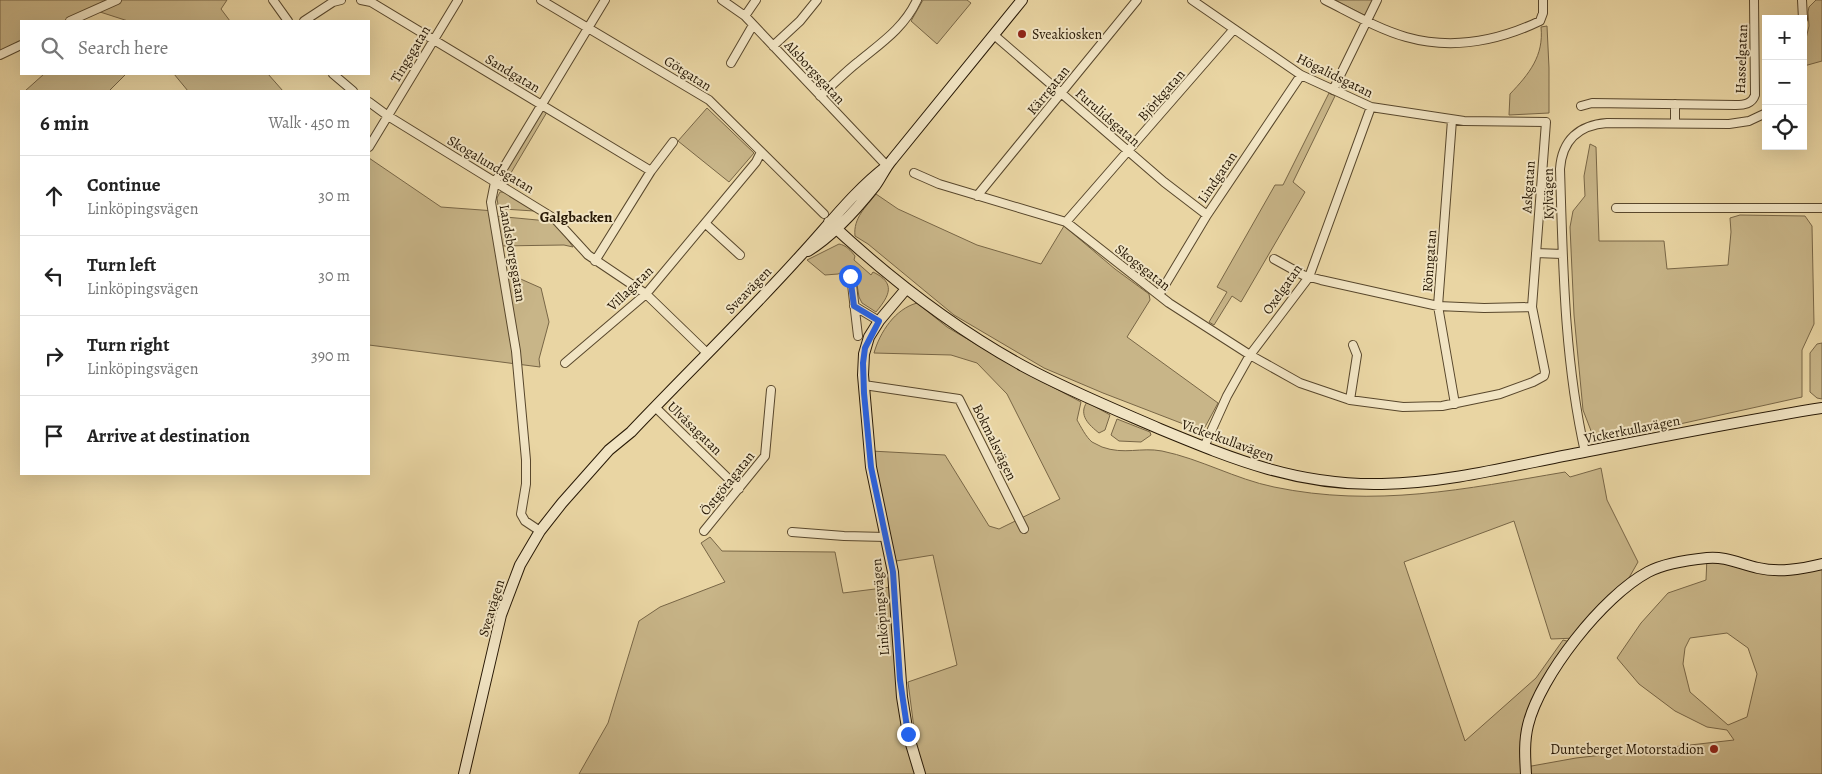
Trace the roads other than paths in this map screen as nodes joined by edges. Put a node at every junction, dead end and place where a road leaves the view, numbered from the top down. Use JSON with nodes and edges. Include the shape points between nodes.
{"nodes":[{"id":1,"x":117,"y":0,"type":"edge"},
{"id":2,"x":273,"y":0,"type":"edge"},
{"id":3,"x":341,"y":0,"type":"edge"},
{"id":4,"x":361,"y":0,"type":"edge"},
{"id":5,"x":458,"y":0,"type":"edge"},
{"id":6,"x":541,"y":0,"type":"edge"},
{"id":7,"x":605,"y":0,"type":"edge"},
{"id":8,"x":722,"y":0,"type":"edge"},
{"id":9,"x":756,"y":0,"type":"edge"},
{"id":10,"x":817,"y":0,"type":"edge"},
{"id":11,"x":917,"y":0,"type":"edge"},
{"id":12,"x":1022,"y":0,"type":"edge"},
{"id":13,"x":1137,"y":0,"type":"edge"},
{"id":14,"x":1192,"y":0,"type":"edge"},
{"id":15,"x":1326,"y":0,"type":"edge"},
{"id":16,"x":1377,"y":0,"type":"edge"},
{"id":17,"x":1543,"y":0,"type":"edge"},
{"id":18,"x":1754,"y":0,"type":"edge"},
{"id":19,"x":1802,"y":0,"type":"edge"},
{"id":20,"x":1803,"y":15,"type":"edge"},
{"id":21,"x":745,"y":16,"type":"junction"},
{"id":22,"x":72,"y":20,"type":"edge"},
{"id":23,"x":287,"y":20,"type":"edge"},
{"id":24,"x":306,"y":20,"type":"edge"},
{"id":25,"x":1368,"y":21,"type":"junction"},
{"id":26,"x":754,"y":25,"type":"junction"},
{"id":27,"x":588,"y":28,"type":"junction"},
{"id":28,"x":1234,"y":29,"type":"junction"},
{"id":29,"x":994,"y":35,"type":"junction"},
{"id":30,"x":434,"y":40,"type":"junction"},
{"id":31,"x":20,"y":45,"type":"edge"},
{"id":32,"x":773,"y":46,"type":"junction"},
{"id":33,"x":2,"y":51,"type":"edge"},
{"id":34,"x":731,"y":63,"type":"dead end"},
{"id":35,"x":334,"y":75,"type":"edge"},
{"id":36,"x":1301,"y":75,"type":"junction"},
{"id":37,"x":352,"y":90,"type":"edge"},
{"id":38,"x":1333,"y":90,"type":"junction"},
{"id":39,"x":1062,"y":93,"type":"junction"},
{"id":40,"x":820,"y":96,"type":"junction"},
{"id":41,"x":370,"y":103,"type":"edge"},
{"id":42,"x":1675,"y":104,"type":"junction"},
{"id":43,"x":541,"y":105,"type":"junction"},
{"id":44,"x":1581,"y":106,"type":"dead end"},
{"id":45,"x":1371,"y":107,"type":"junction"},
{"id":46,"x":1762,"y":115,"type":"edge"},
{"id":47,"x":388,"y":116,"type":"junction"},
{"id":48,"x":1452,"y":120,"type":"junction"},
{"id":49,"x":1546,"y":122,"type":"joint"},
{"id":50,"x":1675,"y":124,"type":"junction"},
{"id":51,"x":674,"y":142,"type":"dead end"},
{"id":52,"x":370,"y":145,"type":"edge"},
{"id":53,"x":1128,"y":151,"type":"junction"},
{"id":54,"x":761,"y":152,"type":"junction"},
{"id":55,"x":887,"y":166,"type":"junction"},
{"id":56,"x":651,"y":171,"type":"junction"},
{"id":57,"x":914,"y":173,"type":"dead end"},
{"id":58,"x":495,"y":182,"type":"junction"},
{"id":59,"x":978,"y":196,"type":"junction"},
{"id":60,"x":1616,"y":208,"type":"dead end"},
{"id":61,"x":1822,"y":208,"type":"edge"},
{"id":62,"x":1207,"y":215,"type":"junction"},
{"id":63,"x":830,"y":222,"type":"junction"},
{"id":64,"x":1066,"y":222,"type":"junction"},
{"id":65,"x":706,"y":224,"type":"junction"},
{"id":66,"x":1536,"y":253,"type":"junction"},
{"id":67,"x":1562,"y":254,"type":"junction"},
{"id":68,"x":740,"y":255,"type":"dead end"},
{"id":69,"x":1274,"y":258,"type":"dead end"},
{"id":70,"x":595,"y":261,"type":"junction"},
{"id":71,"x":850,"y":276,"type":"dead end"},
{"id":72,"x":1310,"y":277,"type":"junction"},
{"id":73,"x":906,"y":289,"type":"junction"},
{"id":74,"x":646,"y":294,"type":"junction"},
{"id":75,"x":1159,"y":295,"type":"junction"},
{"id":76,"x":854,"y":306,"type":"junction"},
{"id":77,"x":1438,"y":306,"type":"junction"},
{"id":78,"x":1532,"y":307,"type":"junction"},
{"id":79,"x":879,"y":321,"type":"junction"},
{"id":80,"x":858,"y":336,"type":"dead end"},
{"id":81,"x":1353,"y":345,"type":"dead end"},
{"id":82,"x":707,"y":353,"type":"junction"},
{"id":83,"x":1250,"y":356,"type":"junction"},
{"id":84,"x":565,"y":364,"type":"dead end"},
{"id":85,"x":1544,"y":376,"type":"joint"},
{"id":86,"x":864,"y":385,"type":"junction"},
{"id":87,"x":771,"y":390,"type":"dead end"},
{"id":88,"x":1350,"y":400,"type":"junction"},
{"id":89,"x":1455,"y":404,"type":"junction"},
{"id":90,"x":655,"y":406,"type":"junction"},
{"id":91,"x":1822,"y":408,"type":"edge"},
{"id":92,"x":1204,"y":447,"type":"junction"},
{"id":93,"x":1585,"y":452,"type":"junction"},
{"id":94,"x":739,"y":488,"type":"junction"},
{"id":95,"x":1024,"y":529,"type":"dead end"},
{"id":96,"x":540,"y":531,"type":"junction"},
{"id":97,"x":704,"y":531,"type":"dead end"},
{"id":98,"x":792,"y":532,"type":"dead end"},
{"id":99,"x":886,"y":537,"type":"junction"},
{"id":100,"x":1822,"y":564,"type":"edge"},
{"id":101,"x":464,"y":774,"type":"edge"},
{"id":102,"x":920,"y":774,"type":"edge"},
{"id":103,"x":1526,"y":774,"type":"edge"}],
"edges":[{"from":1,"to":22,"type":"street"},
{"from":2,"to":23,"type":"street"},
{"from":3,"to":24,"type":"street"},
{"from":4,"to":30,"type":"street","name":"Sandgatan","via":[[372,2]]},
{"from":5,"to":30,"type":"street","name":"Tingsgatan"},
{"from":6,"to":27,"type":"street","name":"Götgatan"},
{"from":7,"to":27,"type":"street","name":"Landsborgsgatan"},
{"from":8,"to":21,"type":"street","name":"Alsborgsgatan"},
{"from":9,"to":21,"type":"street"},
{"from":10,"to":32,"type":"street"},
{"from":11,"to":40,"type":"street","via":[[906,19],[887,39]]},
{"from":12,"to":29,"type":"main road","name":"Sveavägen"},
{"from":13,"to":39,"type":"street","name":"Kärrgatan"},
{"from":14,"to":28,"type":"street","name":"Högalidsgatan"},
{"from":15,"to":25,"type":"street"},
{"from":16,"to":25,"type":"street"},
{"from":17,"to":25,"type":"street","via":[[1540,21],[1495,38],[1467,43],[1417,40]]},
{"from":18,"to":42,"type":"street","name":"Hasselgatan","via":[[1754,98],[1743,105]]},
{"from":19,"to":20,"type":"street"},
{"from":21,"to":26,"type":"street","name":"Alsborgsgatan"},
{"from":25,"to":38,"type":"street"},
{"from":26,"to":32,"type":"street","name":"Alsborgsgatan"},
{"from":26,"to":34,"type":"street"},
{"from":27,"to":43,"type":"street","name":"Landsborgsgatan"},
{"from":27,"to":54,"type":"street","name":"Götgatan","via":[[709,100]]},
{"from":28,"to":36,"type":"street","name":"Högalidsgatan"},
{"from":28,"to":53,"type":"street","name":"Björkgatan"},
{"from":29,"to":39,"type":"street","name":"Furulidsgatan"},
{"from":29,"to":55,"type":"main road","name":"Sveavägen"},
{"from":30,"to":43,"type":"street","name":"Sandgatan"},
{"from":30,"to":47,"type":"street","name":"Tingsgatan"},
{"from":31,"to":33,"type":"street"},
{"from":32,"to":40,"type":"street","name":"Alsborgsgatan"},
{"from":35,"to":37,"type":"street"},
{"from":36,"to":38,"type":"street","name":"Högalidsgatan"},
{"from":36,"to":62,"type":"street","name":"Lindgatan"},
{"from":38,"to":45,"type":"street","name":"Högalidsgatan"},
{"from":39,"to":53,"type":"street","name":"Furulidsgatan"},
{"from":39,"to":59,"type":"street","name":"Kärrgatan"},
{"from":40,"to":55,"type":"street","name":"Alsborgsgatan"},
{"from":41,"to":47,"type":"street","name":"Skogalundsgatan"},
{"from":42,"to":44,"type":"street","name":"Hasselgatan","via":[[1592,103]]},
{"from":42,"to":50,"type":"street"},
{"from":43,"to":56,"type":"street","name":"Sandgatan"},
{"from":43,"to":58,"type":"street","name":"Landsborgsgatan"},
{"from":45,"to":48,"type":"street","name":"Högalidsgatan"},
{"from":45,"to":72,"type":"street","name":"Oxelgatan"},
{"from":46,"to":50,"type":"street","name":"Kylvägen","via":[[1743,123]]},
{"from":47,"to":52,"type":"street","name":"Tingsgatan"},
{"from":47,"to":58,"type":"street","name":"Skogalundsgatan"},
{"from":48,"to":49,"type":"street","name":"Högalidsgatan"},
{"from":48,"to":77,"type":"street","name":"Rönngatan"},
{"from":49,"to":66,"type":"street","name":"Askgatan"},
{"from":50,"to":67,"type":"street","name":"Kylvägen","via":[[1593,124],[1568,142],[1560,169]]},
{"from":51,"to":56,"type":"street"},
{"from":53,"to":62,"type":"street","name":"Furulidsgatan"},
{"from":53,"to":64,"type":"street","name":"Björkgatan"},
{"from":54,"to":63,"type":"street","name":"Götgatan"},
{"from":54,"to":65,"type":"street","name":"Villagatan"},
{"from":55,"to":63,"type":"main road","name":"Sveavägen","via":[[875,186]]},
{"from":56,"to":70,"type":"street"},
{"from":57,"to":59,"type":"street","name":"Skogsgatan"},
{"from":58,"to":70,"type":"street","name":"Skogalundsgatan","via":[[555,219]]},
{"from":58,"to":96,"type":"street","name":"Landsborgsgatan","via":[[491,202],[516,351],[526,460],[521,514],[528,524]]},
{"from":59,"to":64,"type":"street","name":"Skogsgatan"},
{"from":60,"to":61,"type":"street"},
{"from":62,"to":75,"type":"street","name":"Lindgatan"},
{"from":63,"to":73,"type":"main road","name":"Vickerkullavägen"},
{"from":63,"to":82,"type":"main road","name":"Sveavägen","via":[[826,239],[801,255]]},
{"from":64,"to":75,"type":"street","name":"Skogsgatan"},
{"from":65,"to":68,"type":"street"},
{"from":65,"to":74,"type":"street","name":"Villagatan"},
{"from":66,"to":67,"type":"street"},
{"from":66,"to":78,"type":"street","name":"Askgatan"},
{"from":67,"to":93,"type":"street","name":"Kylvägen","via":[[1567,343]]},
{"from":69,"to":72,"type":"street"},
{"from":70,"to":74,"type":"street","name":"Skogalundsgatan"},
{"from":71,"to":76,"type":"street"},
{"from":72,"to":77,"type":"street"},
{"from":72,"to":83,"type":"street","name":"Oxelgatan"},
{"from":73,"to":79,"type":"main road","name":"Linköpingsvägen"},
{"from":73,"to":92,"type":"main road","name":"Vickerkullavägen","via":[[966,332],[1024,366],[1081,395]]},
{"from":74,"to":82,"type":"street","name":"Skogalundsgatan"},
{"from":74,"to":84,"type":"street","name":"Villagatan"},
{"from":75,"to":83,"type":"street","name":"Skogsgatan"},
{"from":76,"to":79,"type":"street"},
{"from":76,"to":80,"type":"street"},
{"from":77,"to":78,"type":"street"},
{"from":77,"to":89,"type":"street","name":"Rönngatan"},
{"from":78,"to":85,"type":"street","name":"Askgatan"},
{"from":79,"to":86,"type":"main road","name":"Linköpingsvägen","via":[[865,348]]},
{"from":81,"to":88,"type":"street","via":[[1357,355]]},
{"from":82,"to":90,"type":"main road","name":"Sveavägen"},
{"from":83,"to":88,"type":"street","name":"Skogsgatan","via":[[1300,383]]},
{"from":83,"to":92,"type":"street","name":"Oxelgatan"},
{"from":85,"to":89,"type":"street","name":"Skogsgatan","via":[[1500,394]]},
{"from":86,"to":95,"type":"street","name":"Bokmalsvägen","via":[[959,399]]},
{"from":86,"to":99,"type":"main road","name":"Linköpingsvägen","via":[[871,467]]},
{"from":87,"to":94,"type":"street","name":"Östgötagatan","via":[[765,456]]},
{"from":88,"to":89,"type":"street","name":"Skogsgatan","via":[[1426,407]]},
{"from":90,"to":94,"type":"street","name":"Ulvåsagatan"},
{"from":90,"to":96,"type":"main road","name":"Sveavägen","via":[[615,444]]},
{"from":91,"to":93,"type":"main road","name":"Vickerkullavägen"},
{"from":92,"to":93,"type":"main road","name":"Vickerkullavägen","via":[[1286,475],[1381,484],[1437,480]]},
{"from":94,"to":97,"type":"street","name":"Östgötagatan"},
{"from":96,"to":101,"type":"main road","name":"Sveavägen","via":[[520,565],[501,615]]},
{"from":98,"to":99,"type":"street"},
{"from":99,"to":102,"type":"main road","name":"Linköpingsvägen","via":[[893,572],[905,716]]},
{"from":100,"to":103,"type":"main road","via":[[1773,571],[1733,560],[1709,558],[1662,566],[1629,584],[1580,634],[1546,684],[1528,726]]}]}
